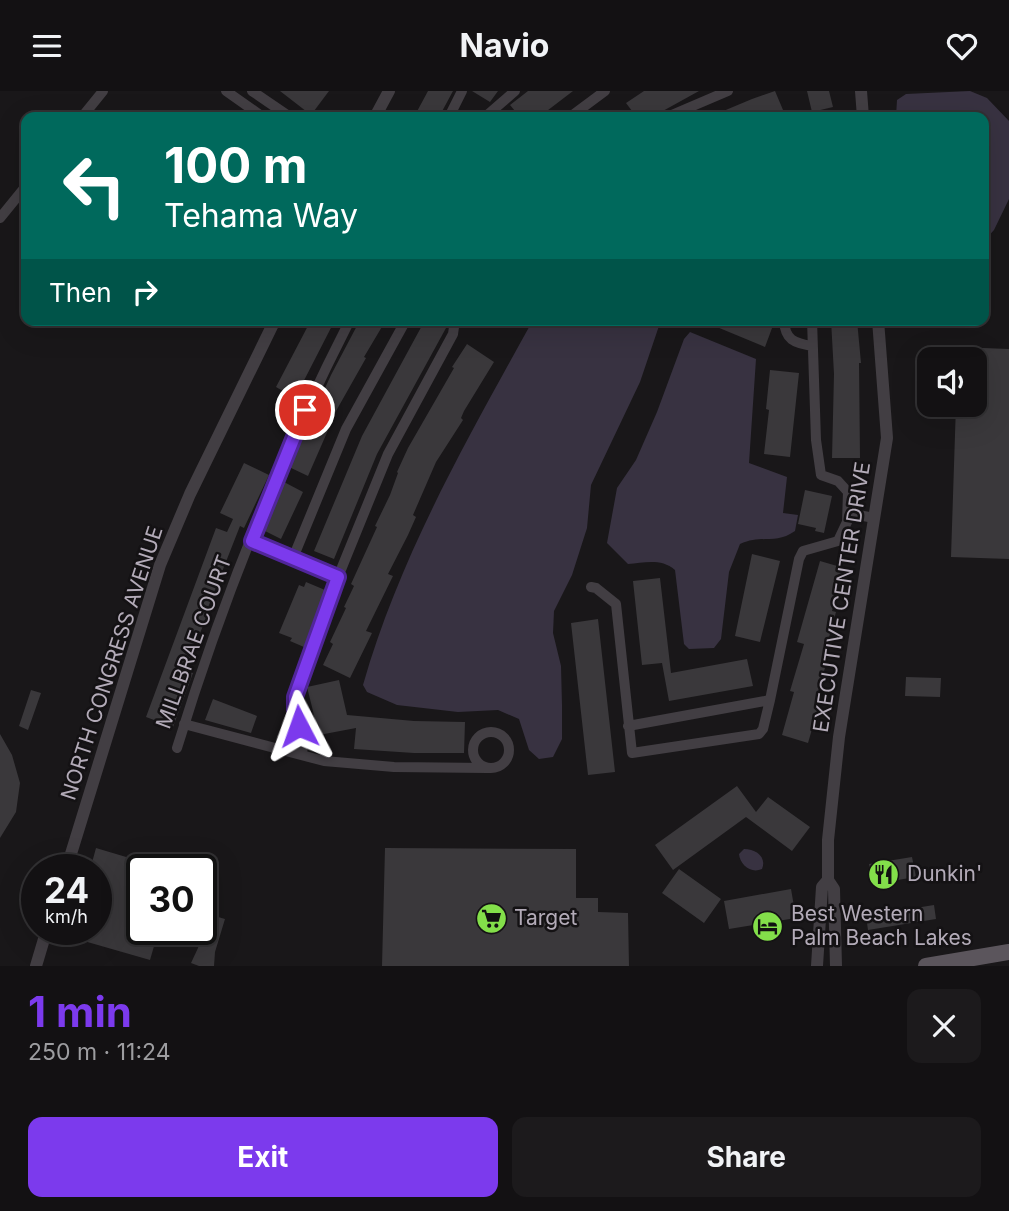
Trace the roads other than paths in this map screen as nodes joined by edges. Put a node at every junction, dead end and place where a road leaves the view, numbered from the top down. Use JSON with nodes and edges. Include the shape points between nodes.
{"nodes":[{"id":1,"x":103,"y":91,"type":"edge"},
{"id":2,"x":226,"y":91,"type":"edge"},
{"id":3,"x":252,"y":91,"type":"edge"},
{"id":4,"x":388,"y":91,"type":"edge"},
{"id":5,"x":462,"y":91,"type":"edge"},
{"id":6,"x":515,"y":91,"type":"edge"},
{"id":7,"x":729,"y":91,"type":"edge"},
{"id":8,"x":861,"y":91,"type":"edge"},
{"id":9,"x":601,"y":92,"type":"edge"},
{"id":10,"x":86,"y":112,"type":"edge"},
{"id":11,"x":256,"y":112,"type":"edge"},
{"id":12,"x":283,"y":112,"type":"edge"},
{"id":13,"x":378,"y":112,"type":"edge"},
{"id":14,"x":452,"y":112,"type":"edge"},
{"id":15,"x":491,"y":112,"type":"edge"},
{"id":16,"x":576,"y":112,"type":"edge"},
{"id":17,"x":679,"y":112,"type":"edge"},
{"id":18,"x":863,"y":112,"type":"edge"},
{"id":19,"x":21,"y":192,"type":"edge"},
{"id":20,"x":0,"y":218,"type":"edge"},
{"id":21,"x":272,"y":326,"type":"edge"},
{"id":22,"x":348,"y":326,"type":"edge"},
{"id":23,"x":403,"y":326,"type":"edge"},
{"id":24,"x":454,"y":326,"type":"edge"},
{"id":25,"x":785,"y":326,"type":"edge"},
{"id":26,"x":812,"y":326,"type":"edge"},
{"id":27,"x":878,"y":326,"type":"edge"},
{"id":28,"x":812,"y":345,"type":"junction"},
{"id":29,"x":848,"y":513,"type":"junction"},
{"id":30,"x":874,"y":518,"type":"junction"},
{"id":31,"x":252,"y":541,"type":"junction"},
{"id":32,"x":293,"y":558,"type":"junction"},
{"id":33,"x":338,"y":577,"type":"junction"},
{"id":34,"x":591,"y":587,"type":"dead end"},
{"id":35,"x":770,"y":699,"type":"junction"},
{"id":36,"x":184,"y":724,"type":"junction"},
{"id":37,"x":628,"y":726,"type":"junction"},
{"id":38,"x":177,"y":748,"type":"dead end"},
{"id":39,"x":302,"y":755,"type":"junction"},
{"id":40,"x":487,"y":768,"type":"dead end"},
{"id":41,"x":71,"y":854,"type":"edge"},
{"id":42,"x":828,"y":880,"type":"junction"},
{"id":43,"x":42,"y":945,"type":"edge"},
{"id":44,"x":1009,"y":952,"type":"edge"},
{"id":45,"x":36,"y":966,"type":"edge"},
{"id":46,"x":817,"y":966,"type":"edge"},
{"id":47,"x":836,"y":966,"type":"edge"},
{"id":48,"x":926,"y":966,"type":"edge"}],
"edges":[{"from":1,"to":10,"type":"street"},
{"from":2,"to":11,"type":"street"},
{"from":3,"to":12,"type":"street"},
{"from":4,"to":13,"type":"street"},
{"from":5,"to":14,"type":"street"},
{"from":6,"to":15,"type":"street"},
{"from":7,"to":17,"type":"street"},
{"from":8,"to":18,"type":"street"},
{"from":9,"to":16,"type":"street"},
{"from":19,"to":20,"type":"street"},
{"from":21,"to":41,"type":"street","name":"NORTH CONGRESS AVENUE","via":[[160,565]]},
{"from":22,"to":31,"type":"street","name":"MILLBRAE COURT","via":[[314,391]]},
{"from":23,"to":32,"type":"street","via":[[346,429]]},
{"from":24,"to":33,"type":"street","via":[[388,454]]},
{"from":25,"to":28,"type":"street","via":[[790,341]]},
{"from":26,"to":28,"type":"street"},
{"from":27,"to":30,"type":"street","name":"EXECUTIVE CENTER DRIVE","via":[[887,438]]},
{"from":28,"to":29,"type":"street","via":[[821,475],[838,481],[848,492]]},
{"from":29,"to":30,"type":"street"},
{"from":29,"to":35,"type":"street","via":[[838,541],[803,551],[799,559]]},
{"from":30,"to":42,"type":"street","name":"EXECUTIVE CENTER DRIVE","via":[[839,737]]},
{"from":31,"to":32,"type":"street"},
{"from":31,"to":36,"type":"street","name":"MILLBRAE COURT"},
{"from":32,"to":33,"type":"street"},
{"from":33,"to":39,"type":"street","via":[[295,697]]},
{"from":34,"to":37,"type":"street","via":[[616,604]]},
{"from":35,"to":37,"type":"street"},
{"from":35,"to":37,"type":"street","via":[[759,734],[632,753]]},
{"from":36,"to":38,"type":"street","name":"MILLBRAE COURT"},
{"from":36,"to":39,"type":"street"},
{"from":39,"to":40,"type":"street","via":[[394,767]]},
{"from":42,"to":46,"type":"street","name":"EXECUTIVE CENTER DRIVE","via":[[822,887]]},
{"from":42,"to":47,"type":"street","name":"EXECUTIVE CENTER DRIVE","via":[[834,889]]},
{"from":43,"to":45,"type":"street"},
{"from":44,"to":48,"type":"main road"}]}
